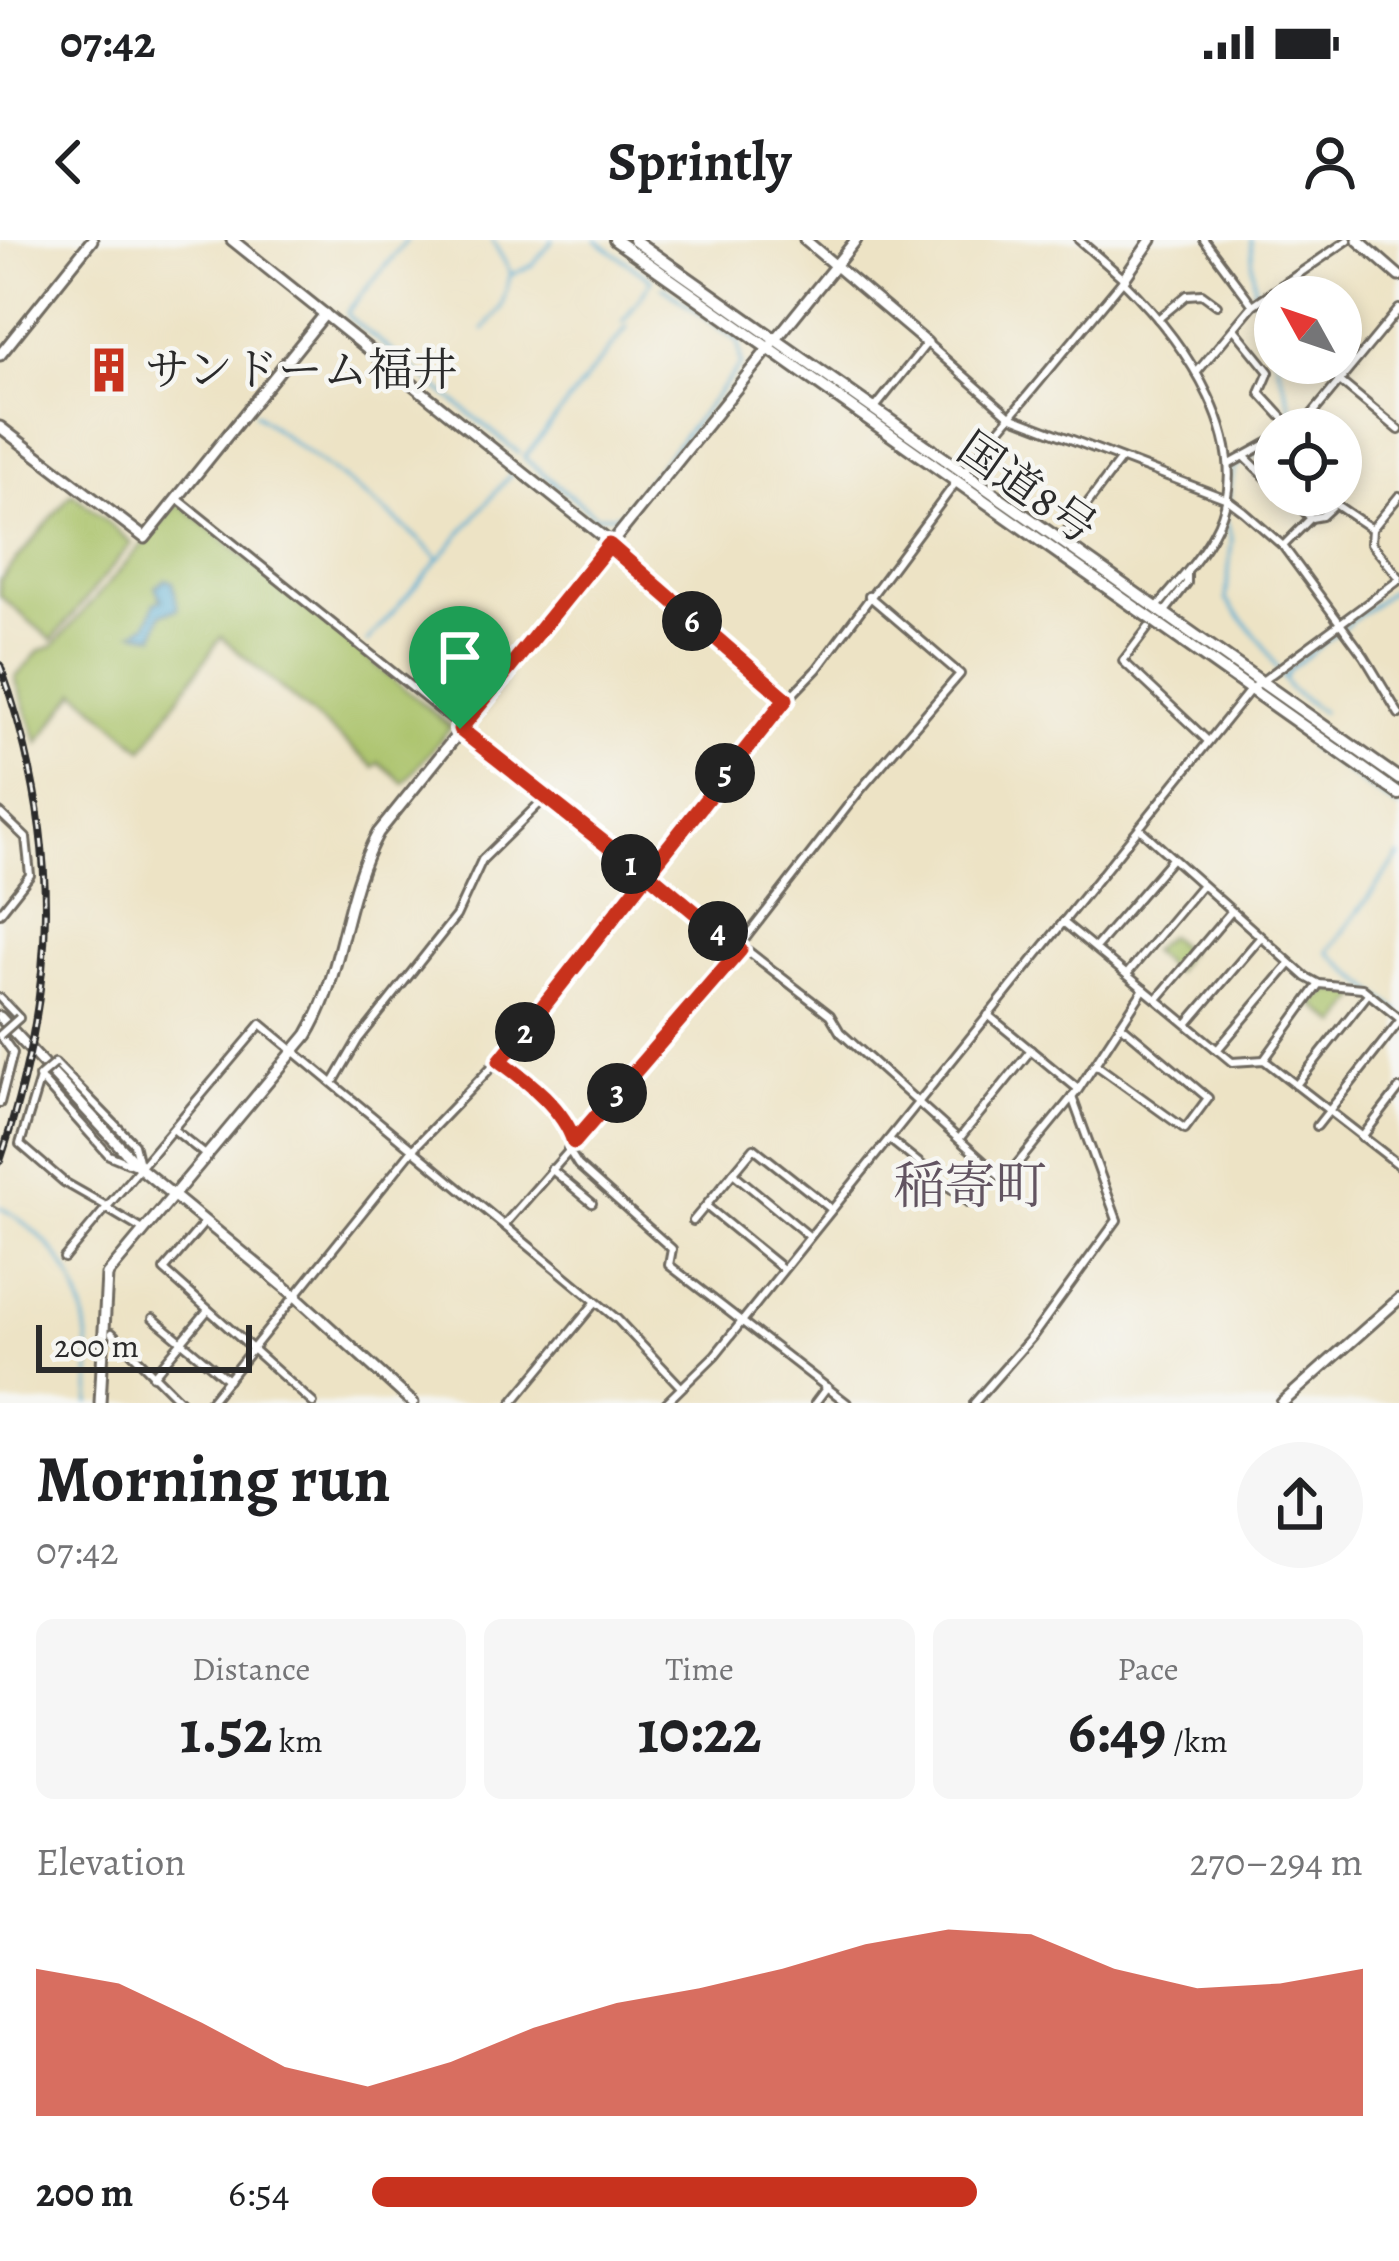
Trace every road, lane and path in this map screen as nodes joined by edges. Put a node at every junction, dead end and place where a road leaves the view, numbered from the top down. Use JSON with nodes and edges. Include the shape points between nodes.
{"nodes":[{"id":1,"x":92,"y":240,"type":"edge"},
{"id":2,"x":232,"y":240,"type":"edge"},
{"id":3,"x":615,"y":240,"type":"edge"},
{"id":4,"x":634,"y":240,"type":"edge"},
{"id":5,"x":805,"y":240,"type":"edge"},
{"id":6,"x":856,"y":240,"type":"edge"},
{"id":7,"x":1079,"y":240,"type":"edge"},
{"id":8,"x":1151,"y":240,"type":"edge"},
{"id":9,"x":1204,"y":240,"type":"edge"},
{"id":10,"x":1348,"y":240,"type":"edge"},
{"id":11,"x":1358,"y":240,"type":"edge"},
{"id":12,"x":836,"y":265,"type":"junction"},
{"id":13,"x":1302,"y":276,"type":"edge"},
{"id":14,"x":1399,"y":276,"type":"edge"},
{"id":15,"x":1124,"y":280,"type":"junction"},
{"id":16,"x":1217,"y":305,"type":"dead end"},
{"id":17,"x":1253,"y":305,"type":"joint"},
{"id":18,"x":1399,"y":309,"type":"edge"},
{"id":19,"x":325,"y":314,"type":"junction"},
{"id":20,"x":1158,"y":320,"type":"junction"},
{"id":21,"x":1235,"y":329,"type":"junction"},
{"id":22,"x":775,"y":338,"type":"junction"},
{"id":23,"x":927,"y":343,"type":"junction"},
{"id":24,"x":767,"y":350,"type":"junction"},
{"id":25,"x":1362,"y":353,"type":"edge"},
{"id":26,"x":0,"y":355,"type":"edge"},
{"id":27,"x":1197,"y":372,"type":"junction"},
{"id":28,"x":1335,"y":384,"type":"edge"},
{"id":29,"x":1342,"y":384,"type":"edge"},
{"id":30,"x":875,"y":408,"type":"junction"},
{"id":31,"x":1273,"y":408,"type":"edge"},
{"id":32,"x":1313,"y":408,"type":"edge"},
{"id":33,"x":1010,"y":416,"type":"junction"},
{"id":34,"x":0,"y":427,"type":"edge"},
{"id":35,"x":1399,"y":430,"type":"edge"},
{"id":36,"x":1254,"y":452,"type":"edge"},
{"id":37,"x":1245,"y":457,"type":"junction"},
{"id":38,"x":1121,"y":459,"type":"junction"},
{"id":39,"x":1230,"y":464,"type":"junction"},
{"id":40,"x":1254,"y":466,"type":"edge"},
{"id":41,"x":960,"y":477,"type":"junction"},
{"id":42,"x":1399,"y":496,"type":"edge"},
{"id":43,"x":178,"y":499,"type":"junction"},
{"id":44,"x":1227,"y":499,"type":"junction"},
{"id":45,"x":1395,"y":507,"type":"edge"},
{"id":46,"x":1311,"y":518,"type":"joint"},
{"id":47,"x":1372,"y":529,"type":"junction"},
{"id":48,"x":1060,"y":539,"type":"junction"},
{"id":49,"x":610,"y":544,"type":"junction"},
{"id":50,"x":1283,"y":546,"type":"junction"},
{"id":51,"x":1399,"y":579,"type":"edge"},
{"id":52,"x":869,"y":596,"type":"junction"},
{"id":53,"x":1162,"y":608,"type":"junction"},
{"id":54,"x":1339,"y":626,"type":"junction"},
{"id":55,"x":1148,"y":628,"type":"dead end"},
{"id":56,"x":1255,"y":685,"type":"junction"},
{"id":57,"x":786,"y":699,"type":"junction"},
{"id":58,"x":1399,"y":714,"type":"edge"},
{"id":59,"x":460,"y":729,"type":"junction"},
{"id":60,"x":1208,"y":741,"type":"junction"},
{"id":61,"x":1399,"y":779,"type":"edge"},
{"id":62,"x":1399,"y":794,"type":"edge"},
{"id":63,"x":546,"y":797,"type":"junction"},
{"id":64,"x":0,"y":813,"type":"edge"},
{"id":65,"x":1141,"y":830,"type":"junction"},
{"id":66,"x":1171,"y":859,"type":"junction"},
{"id":67,"x":647,"y":875,"type":"junction"},
{"id":68,"x":1200,"y":887,"type":"junction"},
{"id":69,"x":1230,"y":913,"type":"junction"},
{"id":70,"x":0,"y":914,"type":"edge"},
{"id":71,"x":1064,"y":922,"type":"junction"},
{"id":72,"x":1260,"y":938,"type":"junction"},
{"id":73,"x":1095,"y":948,"type":"junction"},
{"id":74,"x":740,"y":950,"type":"junction"},
{"id":75,"x":1290,"y":964,"type":"junction"},
{"id":76,"x":1126,"y":974,"type":"junction"},
{"id":77,"x":1319,"y":984,"type":"junction"},
{"id":78,"x":1144,"y":989,"type":"junction"},
{"id":79,"x":1369,"y":993,"type":"junction"},
{"id":80,"x":0,"y":998,"type":"edge"},
{"id":81,"x":1156,"y":999,"type":"junction"},
{"id":82,"x":988,"y":1015,"type":"junction"},
{"id":83,"x":0,"y":1017,"type":"edge"},
{"id":84,"x":1399,"y":1020,"type":"edge"},
{"id":85,"x":1187,"y":1024,"type":"junction"},
{"id":86,"x":1121,"y":1025,"type":"junction"},
{"id":87,"x":0,"y":1035,"type":"edge"},
{"id":88,"x":1030,"y":1050,"type":"junction"},
{"id":89,"x":1217,"y":1050,"type":"junction"},
{"id":90,"x":296,"y":1052,"type":"junction"},
{"id":91,"x":1264,"y":1060,"type":"junction"},
{"id":92,"x":500,"y":1061,"type":"junction"},
{"id":93,"x":1096,"y":1064,"type":"junction"},
{"id":94,"x":40,"y":1076,"type":"junction"},
{"id":95,"x":333,"y":1083,"type":"junction"},
{"id":96,"x":1296,"y":1085,"type":"junction"},
{"id":97,"x":1399,"y":1089,"type":"edge"},
{"id":98,"x":1075,"y":1094,"type":"junction"},
{"id":99,"x":0,"y":1102,"type":"edge"},
{"id":100,"x":919,"y":1102,"type":"junction"},
{"id":101,"x":1329,"y":1111,"type":"junction"},
{"id":102,"x":1317,"y":1126,"type":"dead end"},
{"id":103,"x":173,"y":1129,"type":"junction"},
{"id":104,"x":1362,"y":1137,"type":"junction"},
{"id":105,"x":889,"y":1139,"type":"junction"},
{"id":106,"x":959,"y":1139,"type":"junction"},
{"id":107,"x":571,"y":1145,"type":"junction"},
{"id":108,"x":414,"y":1148,"type":"junction"},
{"id":109,"x":208,"y":1157,"type":"junction"},
{"id":110,"x":1397,"y":1161,"type":"edge"},
{"id":111,"x":138,"y":1167,"type":"junction"},
{"id":112,"x":551,"y":1168,"type":"junction"},
{"id":113,"x":733,"y":1173,"type":"junction"},
{"id":114,"x":172,"y":1197,"type":"junction"},
{"id":115,"x":592,"y":1203,"type":"dead end"},
{"id":116,"x":969,"y":1203,"type":"dead end"},
{"id":117,"x":706,"y":1206,"type":"junction"},
{"id":118,"x":107,"y":1208,"type":"junction"},
{"id":119,"x":831,"y":1209,"type":"junction"},
{"id":120,"x":693,"y":1221,"type":"dead end"},
{"id":121,"x":206,"y":1222,"type":"junction"},
{"id":122,"x":504,"y":1225,"type":"junction"},
{"id":123,"x":143,"y":1230,"type":"junction"},
{"id":124,"x":809,"y":1236,"type":"junction"},
{"id":125,"x":64,"y":1258,"type":"dead end"},
{"id":126,"x":783,"y":1268,"type":"junction"},
{"id":127,"x":297,"y":1298,"type":"junction"},
{"id":128,"x":1399,"y":1299,"type":"edge"},
{"id":129,"x":594,"y":1304,"type":"junction"},
{"id":130,"x":209,"y":1309,"type":"junction"},
{"id":131,"x":153,"y":1318,"type":"dead end"},
{"id":132,"x":738,"y":1323,"type":"junction"},
{"id":133,"x":112,"y":1333,"type":"dead end"},
{"id":134,"x":182,"y":1342,"type":"junction"},
{"id":135,"x":256,"y":1348,"type":"junction"},
{"id":136,"x":153,"y":1376,"type":"junction"},
{"id":137,"x":228,"y":1380,"type":"junction"},
{"id":138,"x":681,"y":1386,"type":"junction"},
{"id":139,"x":827,"y":1388,"type":"junction"},
{"id":140,"x":304,"y":1393,"type":"junction"},
{"id":141,"x":100,"y":1403,"type":"edge"},
{"id":142,"x":182,"y":1403,"type":"edge"},
{"id":143,"x":209,"y":1403,"type":"edge"},
{"id":144,"x":296,"y":1403,"type":"edge"},
{"id":145,"x":313,"y":1403,"type":"edge"},
{"id":146,"x":413,"y":1403,"type":"edge"},
{"id":147,"x":512,"y":1403,"type":"edge"},
{"id":148,"x":667,"y":1403,"type":"edge"},
{"id":149,"x":815,"y":1403,"type":"edge"},
{"id":150,"x":847,"y":1403,"type":"edge"},
{"id":151,"x":974,"y":1403,"type":"edge"},
{"id":152,"x":1282,"y":1403,"type":"edge"}],
"edges":[{"from":1,"to":26,"type":"street"},
{"from":2,"to":19,"type":"street"},
{"from":3,"to":24,"type":"highway","name":"国道8号"},
{"from":4,"to":22,"type":"highway","name":"国道8号"},
{"from":5,"to":12,"type":"street"},
{"from":6,"to":12,"type":"street"},
{"from":7,"to":15,"type":"street"},
{"from":8,"to":15,"type":"street"},
{"from":9,"to":17,"type":"street"},
{"from":10,"to":13,"type":"street"},
{"from":11,"to":14,"type":"street"},
{"from":12,"to":22,"type":"street"},
{"from":12,"to":23,"type":"street"},
{"from":15,"to":20,"type":"street"},
{"from":15,"to":33,"type":"street"},
{"from":16,"to":20,"type":"street","via":[[1187,295]]},
{"from":17,"to":21,"type":"street"},
{"from":18,"to":25,"type":"street"},
{"from":19,"to":43,"type":"street"},
{"from":19,"to":49,"type":"street"},
{"from":20,"to":27,"type":"street"},
{"from":21,"to":27,"type":"street"},
{"from":21,"to":31,"type":"street","via":[[1269,371],[1260,394]]},
{"from":22,"to":24,"type":"street"},
{"from":22,"to":30,"type":"highway","name":"国道8号"},
{"from":23,"to":30,"type":"street"},
{"from":23,"to":33,"type":"street"},
{"from":24,"to":41,"type":"highway","name":"国道8号"},
{"from":24,"to":49,"type":"street"},
{"from":27,"to":39,"type":"street"},
{"from":28,"to":32,"type":"street"},
{"from":29,"to":35,"type":"street"},
{"from":30,"to":41,"type":"highway","name":"国道8号"},
{"from":33,"to":38,"type":"street"},
{"from":33,"to":41,"type":"street"},
{"from":34,"to":43,"type":"street","via":[[138,537],[169,517]]},
{"from":36,"to":37,"type":"street"},
{"from":37,"to":39,"type":"street"},
{"from":37,"to":40,"type":"street"},
{"from":38,"to":44,"type":"street"},
{"from":38,"to":48,"type":"street"},
{"from":39,"to":44,"type":"street"},
{"from":41,"to":48,"type":"highway","name":"国道8号"},
{"from":41,"to":52,"type":"street"},
{"from":41,"to":56,"type":"highway","name":"国道8号"},
{"from":42,"to":45,"type":"street"},
{"from":43,"to":59,"type":"street"},
{"from":44,"to":50,"type":"street"},
{"from":44,"to":53,"type":"street","via":[[1215,532]]},
{"from":45,"to":47,"type":"street"},
{"from":46,"to":47,"type":"street","via":[[1335,504]]},
{"from":46,"to":50,"type":"street"},
{"from":47,"to":51,"type":"street","via":[[1371,543]]},
{"from":48,"to":53,"type":"highway","name":"国道8号"},
{"from":49,"to":57,"type":"street"},
{"from":49,"to":59,"type":"street"},
{"from":50,"to":54,"type":"street"},
{"from":51,"to":54,"type":"street"},
{"from":52,"to":57,"type":"street"},
{"from":52,"to":74,"type":"street","via":[[960,674]]},
{"from":53,"to":56,"type":"highway","name":"国道8号"},
{"from":54,"to":56,"type":"street"},
{"from":54,"to":58,"type":"street"},
{"from":55,"to":60,"type":"street","via":[[1123,661]]},
{"from":56,"to":60,"type":"street"},
{"from":56,"to":61,"type":"highway","name":"国道8号"},
{"from":56,"to":62,"type":"highway","name":"国道8号"},
{"from":57,"to":67,"type":"street"},
{"from":59,"to":63,"type":"street"},
{"from":59,"to":90,"type":"street","via":[[370,848],[327,995]]},
{"from":60,"to":65,"type":"street"},
{"from":63,"to":67,"type":"street"},
{"from":63,"to":95,"type":"street","via":[[482,860],[455,916]]},
{"from":64,"to":70,"type":"street","via":[[26,838],[31,875]]},
{"from":65,"to":66,"type":"street"},
{"from":65,"to":71,"type":"street"},
{"from":66,"to":68,"type":"street"},
{"from":66,"to":73,"type":"street"},
{"from":67,"to":74,"type":"street"},
{"from":67,"to":92,"type":"street"},
{"from":68,"to":69,"type":"street"},
{"from":68,"to":76,"type":"street"},
{"from":69,"to":72,"type":"street"},
{"from":69,"to":81,"type":"street"},
{"from":71,"to":73,"type":"street"},
{"from":71,"to":82,"type":"street"},
{"from":72,"to":75,"type":"street"},
{"from":72,"to":85,"type":"street"},
{"from":73,"to":76,"type":"street"},
{"from":74,"to":100,"type":"street","via":[[830,1015]]},
{"from":74,"to":107,"type":"street"},
{"from":75,"to":77,"type":"street"},
{"from":75,"to":89,"type":"street"},
{"from":76,"to":78,"type":"street"},
{"from":77,"to":79,"type":"street"},
{"from":77,"to":91,"type":"street"},
{"from":78,"to":81,"type":"street"},
{"from":78,"to":86,"type":"street"},
{"from":79,"to":84,"type":"street"},
{"from":79,"to":96,"type":"street"},
{"from":80,"to":87,"type":"street","bridge":true,"via":[[19,1018]]},
{"from":81,"to":85,"type":"street"},
{"from":82,"to":88,"type":"street"},
{"from":82,"to":100,"type":"street"},
{"from":83,"to":111,"type":"street"},
{"from":84,"to":101,"type":"street"},
{"from":85,"to":89,"type":"street"},
{"from":86,"to":93,"type":"street"},
{"from":86,"to":93,"type":"street","via":[[1208,1098],[1185,1129]]},
{"from":87,"to":99,"type":"street","via":[[13,1053]]},
{"from":88,"to":98,"type":"street"},
{"from":88,"to":106,"type":"street"},
{"from":89,"to":91,"type":"street","via":[[1232,1062]]},
{"from":90,"to":95,"type":"street"},
{"from":90,"to":103,"type":"street","via":[[261,1024]]},
{"from":90,"to":109,"type":"street"},
{"from":91,"to":96,"type":"street"},
{"from":92,"to":107,"type":"street","via":[[568,1124]]},
{"from":92,"to":108,"type":"street"},
{"from":93,"to":98,"type":"street"},
{"from":94,"to":111,"type":"street","via":[[110,1155]]},
{"from":94,"to":111,"type":"street","bridge":true,"via":[[55,1063],[134,1144]]},
{"from":94,"to":118,"type":"street","via":[[20,1144]]},
{"from":95,"to":108,"type":"street"},
{"from":96,"to":101,"type":"street"},
{"from":97,"to":104,"type":"street"},
{"from":98,"to":106,"type":"street","via":[[1004,1180]]},
{"from":98,"to":151,"type":"street","via":[[1117,1220]]},
{"from":100,"to":105,"type":"street"},
{"from":100,"to":106,"type":"street"},
{"from":101,"to":102,"type":"street"},
{"from":101,"to":104,"type":"street"},
{"from":103,"to":109,"type":"street"},
{"from":103,"to":111,"type":"street"},
{"from":104,"to":110,"type":"street"},
{"from":105,"to":116,"type":"street"},
{"from":105,"to":119,"type":"street"},
{"from":107,"to":112,"type":"street"},
{"from":107,"to":132,"type":"street","via":[[578,1165],[672,1250],[669,1265]]},
{"from":108,"to":122,"type":"street"},
{"from":108,"to":127,"type":"street"},
{"from":109,"to":114,"type":"street"},
{"from":111,"to":114,"type":"street"},
{"from":111,"to":118,"type":"street"},
{"from":112,"to":115,"type":"street"},
{"from":112,"to":122,"type":"street"},
{"from":113,"to":117,"type":"street"},
{"from":113,"to":119,"type":"street","via":[[754,1148]]},
{"from":113,"to":124,"type":"street"},
{"from":114,"to":121,"type":"street"},
{"from":114,"to":123,"type":"street"},
{"from":117,"to":120,"type":"street"},
{"from":117,"to":126,"type":"street"},
{"from":118,"to":123,"type":"street"},
{"from":118,"to":125,"type":"street"},
{"from":119,"to":124,"type":"street"},
{"from":121,"to":127,"type":"street"},
{"from":121,"to":130,"type":"street","via":[[164,1270]]},
{"from":122,"to":129,"type":"street"},
{"from":123,"to":141,"type":"street","via":[[104,1283]]},
{"from":124,"to":126,"type":"street"},
{"from":126,"to":132,"type":"street"},
{"from":127,"to":135,"type":"street"},
{"from":127,"to":146,"type":"street"},
{"from":128,"to":152,"type":"street"},
{"from":129,"to":138,"type":"street"},
{"from":129,"to":147,"type":"street"},
{"from":130,"to":134,"type":"street"},
{"from":130,"to":135,"type":"street"},
{"from":131,"to":134,"type":"street"},
{"from":132,"to":138,"type":"street"},
{"from":132,"to":139,"type":"street"},
{"from":133,"to":136,"type":"street"},
{"from":134,"to":136,"type":"street"},
{"from":134,"to":137,"type":"street"},
{"from":135,"to":137,"type":"street"},
{"from":135,"to":140,"type":"street"},
{"from":136,"to":142,"type":"street"},
{"from":137,"to":143,"type":"street"},
{"from":138,"to":148,"type":"street"},
{"from":139,"to":149,"type":"street"},
{"from":139,"to":150,"type":"street"},
{"from":140,"to":144,"type":"street"},
{"from":140,"to":145,"type":"street"}]}
